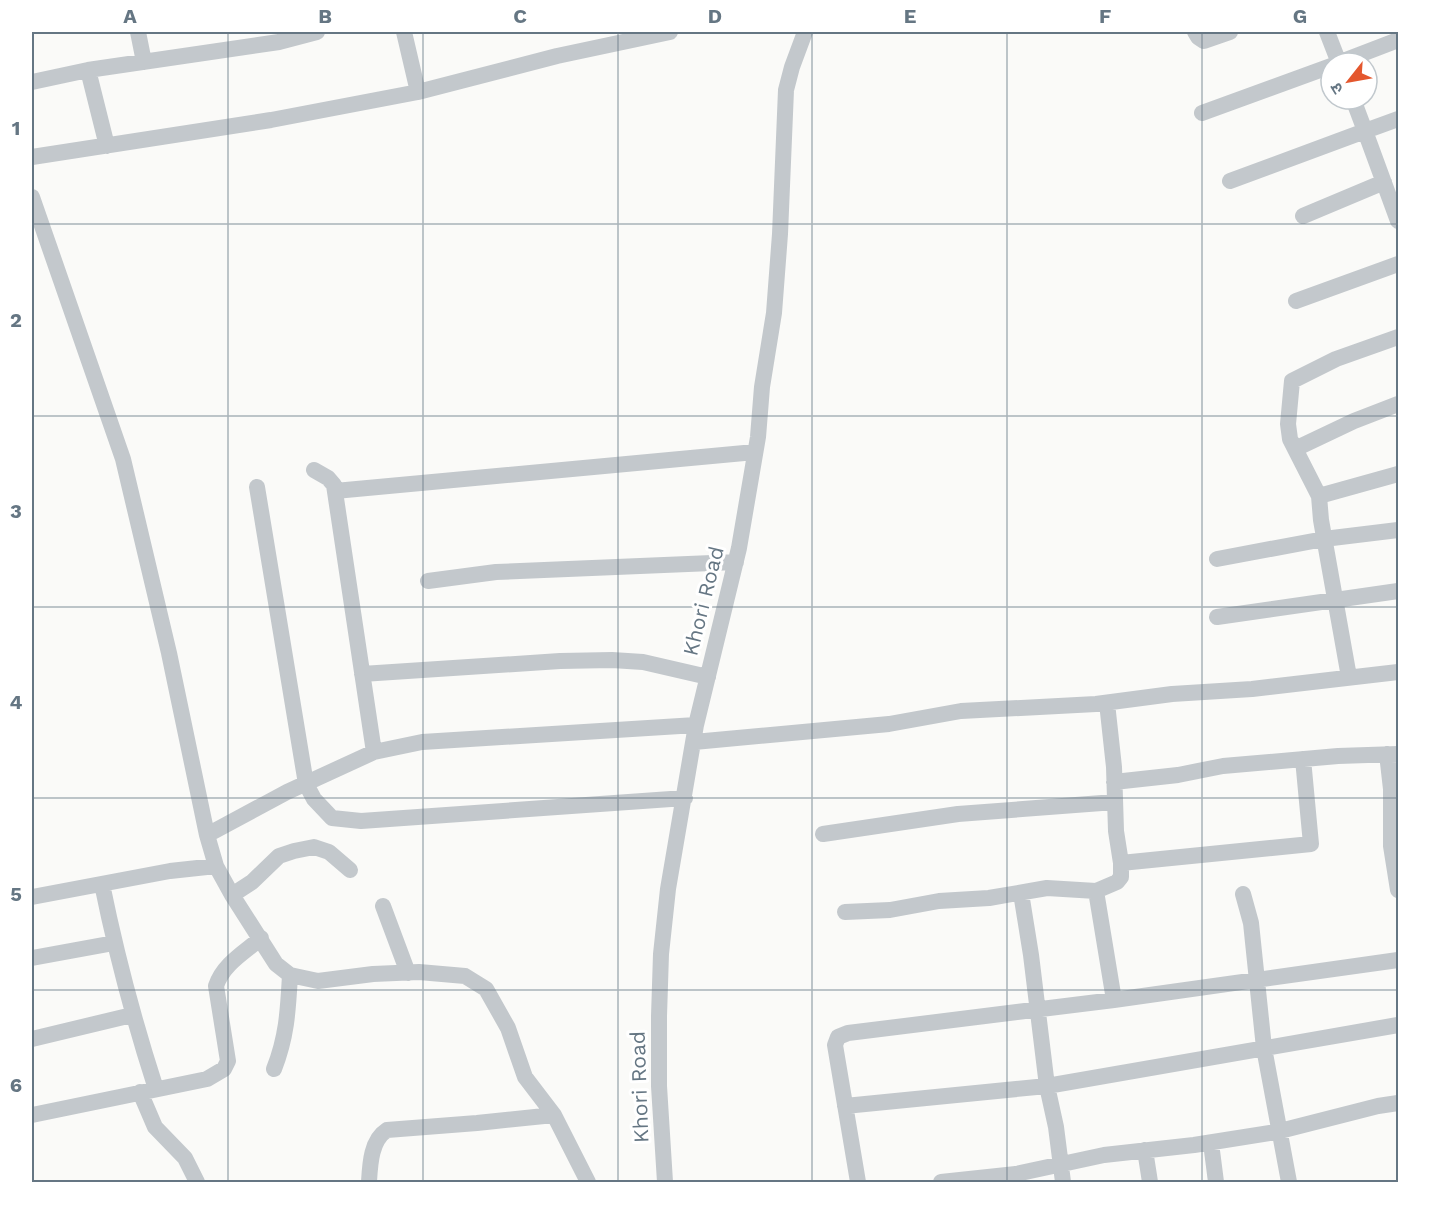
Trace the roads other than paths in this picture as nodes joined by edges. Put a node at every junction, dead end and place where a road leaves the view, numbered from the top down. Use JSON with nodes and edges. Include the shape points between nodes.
{"nodes":[{"id":1,"x":138,"y":32,"type":"edge"},
{"id":2,"x":317,"y":32,"type":"edge"},
{"id":3,"x":404,"y":32,"type":"edge"},
{"id":4,"x":670,"y":32,"type":"edge"},
{"id":5,"x":805,"y":32,"type":"edge"},
{"id":6,"x":1195,"y":32,"type":"edge"},
{"id":7,"x":1230,"y":32,"type":"edge"},
{"id":8,"x":1328,"y":32,"type":"edge"},
{"id":9,"x":638,"y":35,"type":"edge"},
{"id":10,"x":1398,"y":40,"type":"edge"},
{"id":11,"x":1335,"y":51,"type":"edge"},
{"id":12,"x":1370,"y":51,"type":"edge"},
{"id":13,"x":144,"y":62,"type":"junction"},
{"id":14,"x":88,"y":70,"type":"junction"},
{"id":15,"x":1319,"y":70,"type":"edge"},
{"id":16,"x":32,"y":82,"type":"edge"},
{"id":17,"x":418,"y":92,"type":"junction"},
{"id":18,"x":1357,"y":111,"type":"edge"},
{"id":19,"x":1202,"y":113,"type":"dead end"},
{"id":20,"x":1398,"y":119,"type":"edge"},
{"id":21,"x":1365,"y":132,"type":"junction"},
{"id":22,"x":107,"y":146,"type":"junction"},
{"id":23,"x":32,"y":157,"type":"edge"},
{"id":24,"x":1230,"y":181,"type":"dead end"},
{"id":25,"x":1384,"y":182,"type":"junction"},
{"id":26,"x":32,"y":197,"type":"edge"},
{"id":27,"x":1394,"y":197,"type":"edge"},
{"id":28,"x":1303,"y":216,"type":"dead end"},
{"id":29,"x":1398,"y":221,"type":"edge"},
{"id":30,"x":1398,"y":264,"type":"edge"},
{"id":31,"x":1296,"y":301,"type":"dead end"},
{"id":32,"x":1398,"y":337,"type":"edge"},
{"id":33,"x":1398,"y":404,"type":"edge"},
{"id":34,"x":1295,"y":449,"type":"junction"},
{"id":35,"x":755,"y":452,"type":"junction"},
{"id":36,"x":314,"y":470,"type":"dead end"},
{"id":37,"x":1398,"y":474,"type":"edge"},
{"id":38,"x":257,"y":486,"type":"dead end"},
{"id":39,"x":335,"y":491,"type":"junction"},
{"id":40,"x":1318,"y":496,"type":"junction"},
{"id":41,"x":1398,"y":530,"type":"edge"},
{"id":42,"x":1324,"y":539,"type":"junction"},
{"id":43,"x":1217,"y":559,"type":"dead end"},
{"id":44,"x":736,"y":562,"type":"junction"},
{"id":45,"x":428,"y":581,"type":"dead end"},
{"id":46,"x":1398,"y":591,"type":"edge"},
{"id":47,"x":1335,"y":600,"type":"junction"},
{"id":48,"x":1217,"y":617,"type":"dead end"},
{"id":49,"x":1398,"y":672,"type":"edge"},
{"id":50,"x":362,"y":674,"type":"junction"},
{"id":51,"x":708,"y":677,"type":"junction"},
{"id":52,"x":1349,"y":677,"type":"junction"},
{"id":53,"x":1107,"y":703,"type":"junction"},
{"id":54,"x":695,"y":733,"type":"junction"},
{"id":55,"x":374,"y":752,"type":"junction"},
{"id":56,"x":1393,"y":754,"type":"edge"},
{"id":57,"x":1303,"y":759,"type":"junction"},
{"id":58,"x":1114,"y":782,"type":"junction"},
{"id":59,"x":306,"y":784,"type":"junction"},
{"id":60,"x":685,"y":798,"type":"junction"},
{"id":61,"x":1115,"y":802,"type":"junction"},
{"id":62,"x":823,"y":834,"type":"dead end"},
{"id":63,"x":207,"y":835,"type":"junction"},
{"id":64,"x":1121,"y":863,"type":"junction"},
{"id":65,"x":216,"y":867,"type":"junction"},
{"id":66,"x":350,"y":870,"type":"dead end"},
{"id":67,"x":102,"y":884,"type":"junction"},
{"id":68,"x":1398,"y":890,"type":"edge"},
{"id":69,"x":1096,"y":891,"type":"junction"},
{"id":70,"x":1021,"y":893,"type":"junction"},
{"id":71,"x":1243,"y":894,"type":"dead end"},
{"id":72,"x":232,"y":895,"type":"junction"},
{"id":73,"x":32,"y":897,"type":"edge"},
{"id":74,"x":383,"y":906,"type":"dead end"},
{"id":75,"x":845,"y":912,"type":"dead end"},
{"id":76,"x":261,"y":938,"type":"junction"},
{"id":77,"x":114,"y":943,"type":"junction"},
{"id":78,"x":32,"y":958,"type":"edge"},
{"id":79,"x":1398,"y":960,"type":"edge"},
{"id":80,"x":408,"y":973,"type":"junction"},
{"id":81,"x":290,"y":975,"type":"junction"},
{"id":82,"x":1256,"y":980,"type":"junction"},
{"id":83,"x":1114,"y":1000,"type":"junction"},
{"id":84,"x":1036,"y":1008,"type":"junction"},
{"id":85,"x":132,"y":1015,"type":"junction"},
{"id":86,"x":1398,"y":1025,"type":"edge"},
{"id":87,"x":32,"y":1039,"type":"edge"},
{"id":88,"x":1264,"y":1048,"type":"junction"},
{"id":89,"x":274,"y":1069,"type":"dead end"},
{"id":90,"x":1047,"y":1086,"type":"junction"},
{"id":91,"x":148,"y":1090,"type":"junction"},
{"id":92,"x":1398,"y":1103,"type":"edge"},
{"id":93,"x":846,"y":1106,"type":"junction"},
{"id":94,"x":32,"y":1115,"type":"edge"},
{"id":95,"x":554,"y":1115,"type":"junction"},
{"id":96,"x":1281,"y":1130,"type":"junction"},
{"id":97,"x":1211,"y":1143,"type":"junction"},
{"id":98,"x":1145,"y":1150,"type":"junction"},
{"id":99,"x":1061,"y":1164,"type":"junction"},
{"id":100,"x":198,"y":1182,"type":"edge"},
{"id":101,"x":369,"y":1182,"type":"edge"},
{"id":102,"x":588,"y":1182,"type":"edge"},
{"id":103,"x":665,"y":1182,"type":"edge"},
{"id":104,"x":858,"y":1182,"type":"edge"},
{"id":105,"x":941,"y":1182,"type":"edge"},
{"id":106,"x":1063,"y":1182,"type":"edge"},
{"id":107,"x":1150,"y":1182,"type":"edge"},
{"id":108,"x":1216,"y":1182,"type":"edge"},
{"id":109,"x":1289,"y":1182,"type":"edge"}],
"edges":[{"from":1,"to":13,"type":"street"},
{"from":2,"to":13,"type":"street","via":[[279,42]]},
{"from":3,"to":17,"type":"street"},
{"from":4,"to":9,"type":"street"},
{"from":5,"to":35,"type":"street","name":"Khori Road","via":[[786,90],[774,313]]},
{"from":6,"to":7,"type":"street","via":[[1204,40]]},
{"from":8,"to":11,"type":"street"},
{"from":9,"to":17,"type":"street"},
{"from":10,"to":12,"type":"street"},
{"from":13,"to":14,"type":"street"},
{"from":14,"to":16,"type":"street"},
{"from":14,"to":22,"type":"street"},
{"from":15,"to":19,"type":"street"},
{"from":17,"to":22,"type":"street"},
{"from":18,"to":21,"type":"street"},
{"from":20,"to":21,"type":"street"},
{"from":21,"to":24,"type":"street"},
{"from":21,"to":25,"type":"street"},
{"from":22,"to":23,"type":"street"},
{"from":25,"to":27,"type":"street"},
{"from":25,"to":28,"type":"street"},
{"from":26,"to":63,"type":"street","via":[[123,459]]},
{"from":27,"to":29,"type":"street"},
{"from":30,"to":31,"type":"street"},
{"from":32,"to":34,"type":"street","via":[[1336,359],[1293,381],[1288,424]]},
{"from":33,"to":34,"type":"street"},
{"from":34,"to":40,"type":"street"},
{"from":35,"to":39,"type":"street"},
{"from":35,"to":44,"type":"street","name":"Khori Road"},
{"from":36,"to":39,"type":"street","via":[[328,478]]},
{"from":37,"to":40,"type":"street"},
{"from":38,"to":59,"type":"street"},
{"from":39,"to":50,"type":"street"},
{"from":40,"to":42,"type":"street"},
{"from":41,"to":42,"type":"street"},
{"from":42,"to":43,"type":"street"},
{"from":42,"to":47,"type":"street"},
{"from":44,"to":45,"type":"street","via":[[496,572]]},
{"from":44,"to":51,"type":"street","name":"Khori Road"},
{"from":46,"to":47,"type":"street"},
{"from":47,"to":48,"type":"street"},
{"from":47,"to":52,"type":"street"},
{"from":49,"to":52,"type":"street"},
{"from":50,"to":51,"type":"street","via":[[612,660],[643,662]]},
{"from":50,"to":55,"type":"street"},
{"from":51,"to":54,"type":"street","name":"Khori Road"},
{"from":52,"to":53,"type":"street"},
{"from":53,"to":54,"type":"street","via":[[961,711],[889,724]]},
{"from":53,"to":58,"type":"street"},
{"from":54,"to":55,"type":"street","via":[[422,742]]},
{"from":54,"to":60,"type":"street","name":"Khori Road"},
{"from":55,"to":59,"type":"street"},
{"from":56,"to":57,"type":"street"},
{"from":56,"to":68,"type":"street","via":[[1391,846]]},
{"from":57,"to":58,"type":"street"},
{"from":57,"to":64,"type":"street","via":[[1311,844]]},
{"from":58,"to":61,"type":"street"},
{"from":59,"to":60,"type":"street","via":[[314,800],[332,818],[361,821]]},
{"from":59,"to":63,"type":"street"},
{"from":60,"to":103,"type":"street","name":"Khori Road","via":[[661,954],[659,1086]]},
{"from":61,"to":62,"type":"street","via":[[958,814]]},
{"from":61,"to":64,"type":"street"},
{"from":63,"to":65,"type":"street"},
{"from":64,"to":69,"type":"street","via":[[1117,882]]},
{"from":65,"to":67,"type":"street"},
{"from":65,"to":72,"type":"street"},
{"from":66,"to":72,"type":"street","via":[[329,852],[314,847],[294,851],[279,856]]},
{"from":67,"to":73,"type":"street"},
{"from":67,"to":77,"type":"street"},
{"from":69,"to":70,"type":"street","via":[[1047,888]]},
{"from":69,"to":83,"type":"street"},
{"from":70,"to":75,"type":"street"},
{"from":70,"to":84,"type":"street"},
{"from":71,"to":82,"type":"street","via":[[1251,923]]},
{"from":72,"to":76,"type":"street"},
{"from":74,"to":80,"type":"street"},
{"from":76,"to":81,"type":"street","via":[[276,963]]},
{"from":76,"to":91,"type":"street","via":[[229,965],[216,986],[228,1060],[224,1070],[207,1079]]},
{"from":77,"to":78,"type":"street"},
{"from":77,"to":85,"type":"street"},
{"from":79,"to":82,"type":"street"},
{"from":80,"to":81,"type":"street","via":[[318,981]]},
{"from":80,"to":95,"type":"street","via":[[465,976],[486,989],[508,1028],[525,1077]]},
{"from":81,"to":89,"type":"street","via":[[286,1030]]},
{"from":82,"to":83,"type":"street"},
{"from":82,"to":88,"type":"street"},
{"from":83,"to":84,"type":"street"},
{"from":84,"to":90,"type":"street"},
{"from":84,"to":93,"type":"street","via":[[838,1037],[835,1045]]},
{"from":85,"to":87,"type":"street"},
{"from":85,"to":91,"type":"street"},
{"from":86,"to":88,"type":"street"},
{"from":88,"to":90,"type":"street"},
{"from":88,"to":96,"type":"street"},
{"from":90,"to":93,"type":"street"},
{"from":90,"to":99,"type":"street"},
{"from":91,"to":94,"type":"street"},
{"from":91,"to":100,"type":"street","via":[[155,1127],[185,1158]]},
{"from":92,"to":96,"type":"street"},
{"from":93,"to":104,"type":"street"},
{"from":95,"to":101,"type":"street","via":[[387,1130],[375,1143]]},
{"from":95,"to":102,"type":"street"},
{"from":96,"to":97,"type":"street"},
{"from":96,"to":109,"type":"street"},
{"from":97,"to":98,"type":"street"},
{"from":97,"to":108,"type":"street"},
{"from":98,"to":99,"type":"street"},
{"from":98,"to":107,"type":"street"},
{"from":99,"to":105,"type":"street","via":[[1016,1174]]},
{"from":99,"to":106,"type":"street"}]}
